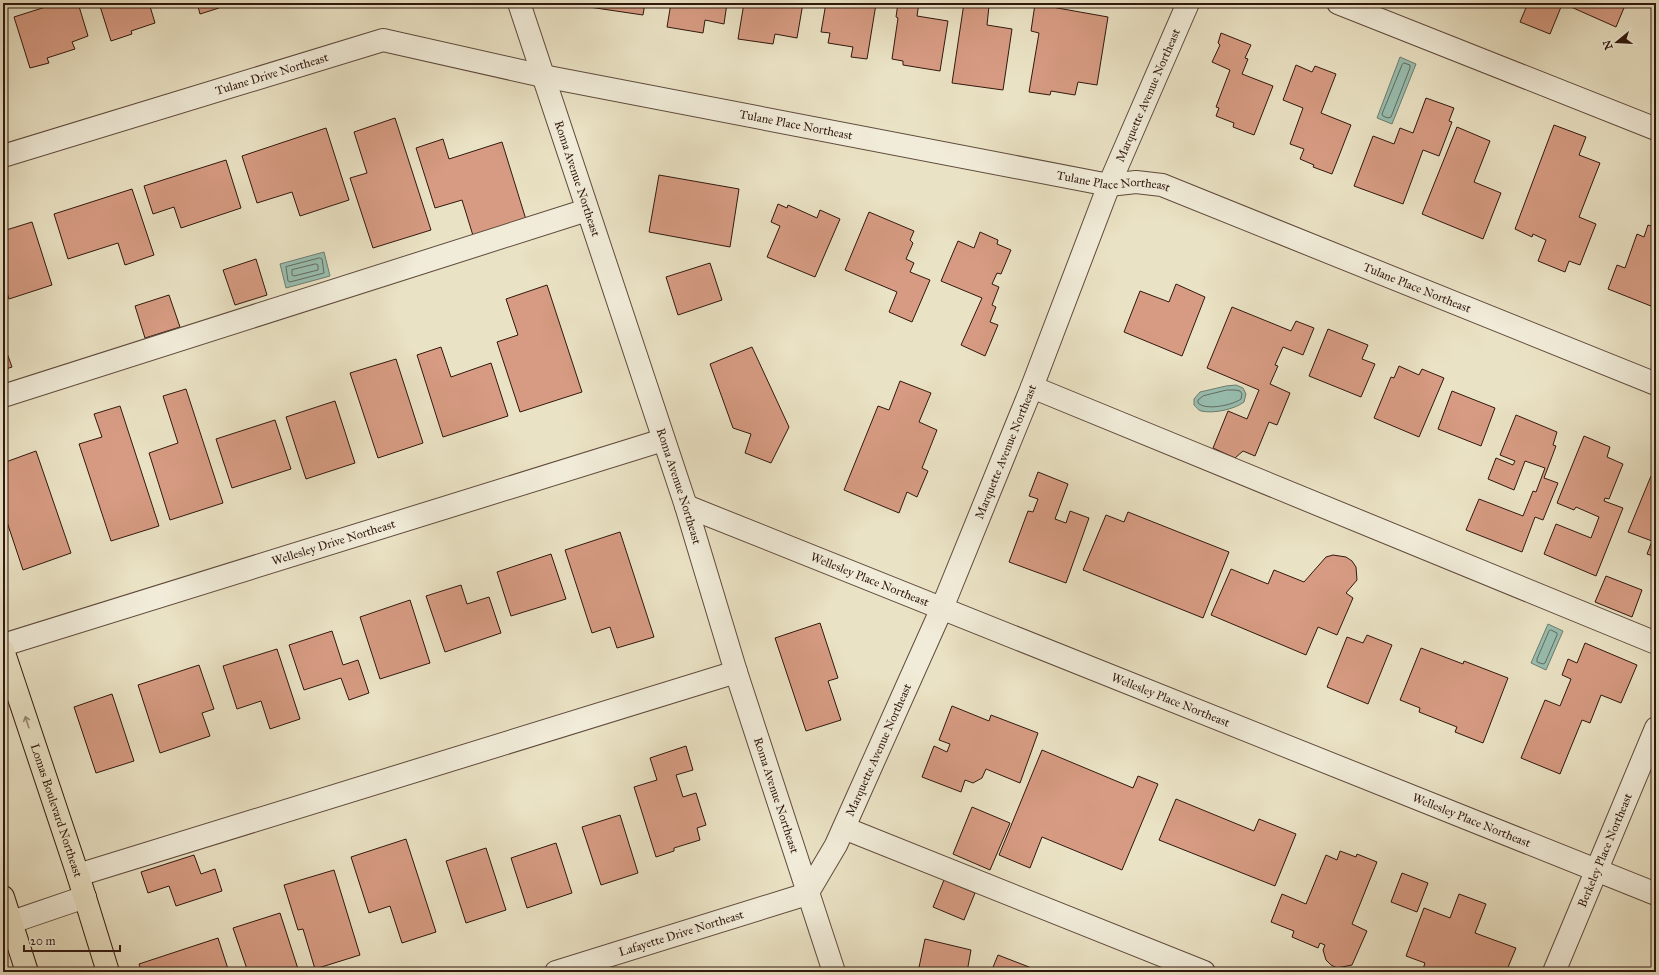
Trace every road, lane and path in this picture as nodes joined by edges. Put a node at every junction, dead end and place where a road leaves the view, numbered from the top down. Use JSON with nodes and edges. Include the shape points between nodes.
{"nodes":[{"id":1,"x":519,"y":3,"type":"edge"},
{"id":2,"x":1188,"y":3,"type":"edge"},
{"id":3,"x":1338,"y":3,"type":"edge"},
{"id":4,"x":543,"y":76,"type":"junction"},
{"id":5,"x":1656,"y":129,"type":"edge"},
{"id":6,"x":3,"y":156,"type":"edge"},
{"id":7,"x":1109,"y":185,"type":"junction"},
{"id":8,"x":587,"y":210,"type":"junction"},
{"id":9,"x":1656,"y":384,"type":"edge"},
{"id":10,"x":1032,"y":387,"type":"junction"},
{"id":11,"x":3,"y":396,"type":"edge"},
{"id":12,"x":663,"y":440,"type":"junction"},
{"id":13,"x":686,"y":506,"type":"junction"},
{"id":14,"x":942,"y":608,"type":"junction"},
{"id":15,"x":1656,"y":643,"type":"edge"},
{"id":16,"x":3,"y":645,"type":"edge"},
{"id":17,"x":3,"y":650,"type":"edge"},
{"id":18,"x":736,"y":672,"type":"junction"},
{"id":19,"x":1656,"y":728,"type":"edge"},
{"id":20,"x":844,"y":828,"type":"junction"},
{"id":21,"x":1598,"y":870,"type":"junction"},
{"id":22,"x":78,"y":875,"type":"junction"},
{"id":23,"x":807,"y":894,"type":"junction"},
{"id":24,"x":1656,"y":894,"type":"edge"},
{"id":25,"x":3,"y":897,"type":"edge"},
{"id":26,"x":85,"y":898,"type":"junction"},
{"id":27,"x":7,"y":924,"type":"edge"},
{"id":28,"x":27,"y":972,"type":"edge"},
{"id":29,"x":108,"y":972,"type":"edge"},
{"id":30,"x":556,"y":972,"type":"edge"},
{"id":31,"x":834,"y":972,"type":"edge"},
{"id":32,"x":1204,"y":972,"type":"edge"},
{"id":33,"x":1554,"y":972,"type":"edge"}],
"edges":[{"from":1,"to":4,"type":"street","name":"Roma Avenue Northeast"},
{"from":2,"to":7,"type":"street","name":"Marquette Avenue Northeast"},
{"from":3,"to":5,"type":"street"},
{"from":4,"to":6,"type":"street","name":"Tulane Drive Northeast","via":[[383,40]]},
{"from":4,"to":7,"type":"street","name":"Tulane Place Northeast"},
{"from":4,"to":8,"type":"street","name":"Roma Avenue Northeast"},
{"from":7,"to":9,"type":"street","name":"Tulane Place Northeast","via":[[1136,182],[1162,185]]},
{"from":7,"to":10,"type":"street","name":"Marquette Avenue Northeast"},
{"from":8,"to":11,"type":"street"},
{"from":8,"to":12,"type":"street","name":"Roma Avenue Northeast"},
{"from":10,"to":14,"type":"street","name":"Marquette Avenue Northeast"},
{"from":10,"to":15,"type":"street"},
{"from":12,"to":13,"type":"street","name":"Roma Avenue Northeast"},
{"from":12,"to":16,"type":"street","name":"Wellesley Drive Northeast"},
{"from":13,"to":14,"type":"street","name":"Wellesley Place Northeast"},
{"from":13,"to":18,"type":"street","name":"Roma Avenue Northeast"},
{"from":14,"to":20,"type":"street","name":"Marquette Avenue Northeast"},
{"from":14,"to":21,"type":"street","name":"Wellesley Place Northeast"},
{"from":22,"to":17,"type":"main road","name":"Lomas Boulevard Northeast","one_way":true},
{"from":18,"to":22,"type":"street"},
{"from":18,"to":23,"type":"street","name":"Roma Avenue Northeast"},
{"from":19,"to":21,"type":"street","name":"Berkeley Place Northeast"},
{"from":20,"to":23,"type":"street","name":"Marquette Avenue Northeast"},
{"from":20,"to":32,"type":"street"},
{"from":21,"to":24,"type":"street","name":"Wellesley Place Northeast"},
{"from":21,"to":33,"type":"street","name":"Berkeley Place Northeast"},
{"from":22,"to":26,"type":"main road","name":"Lomas Boulevard Northeast"},
{"from":23,"to":30,"type":"street","name":"Lafayette Drive Northeast"},
{"from":23,"to":31,"type":"street","name":"Roma Avenue Northeast"},
{"from":25,"to":27,"type":"main road"},
{"from":26,"to":27,"type":"street"},
{"from":26,"to":29,"type":"main road","name":"Lomas Boulevard Northeast"},
{"from":27,"to":28,"type":"main road"}]}
